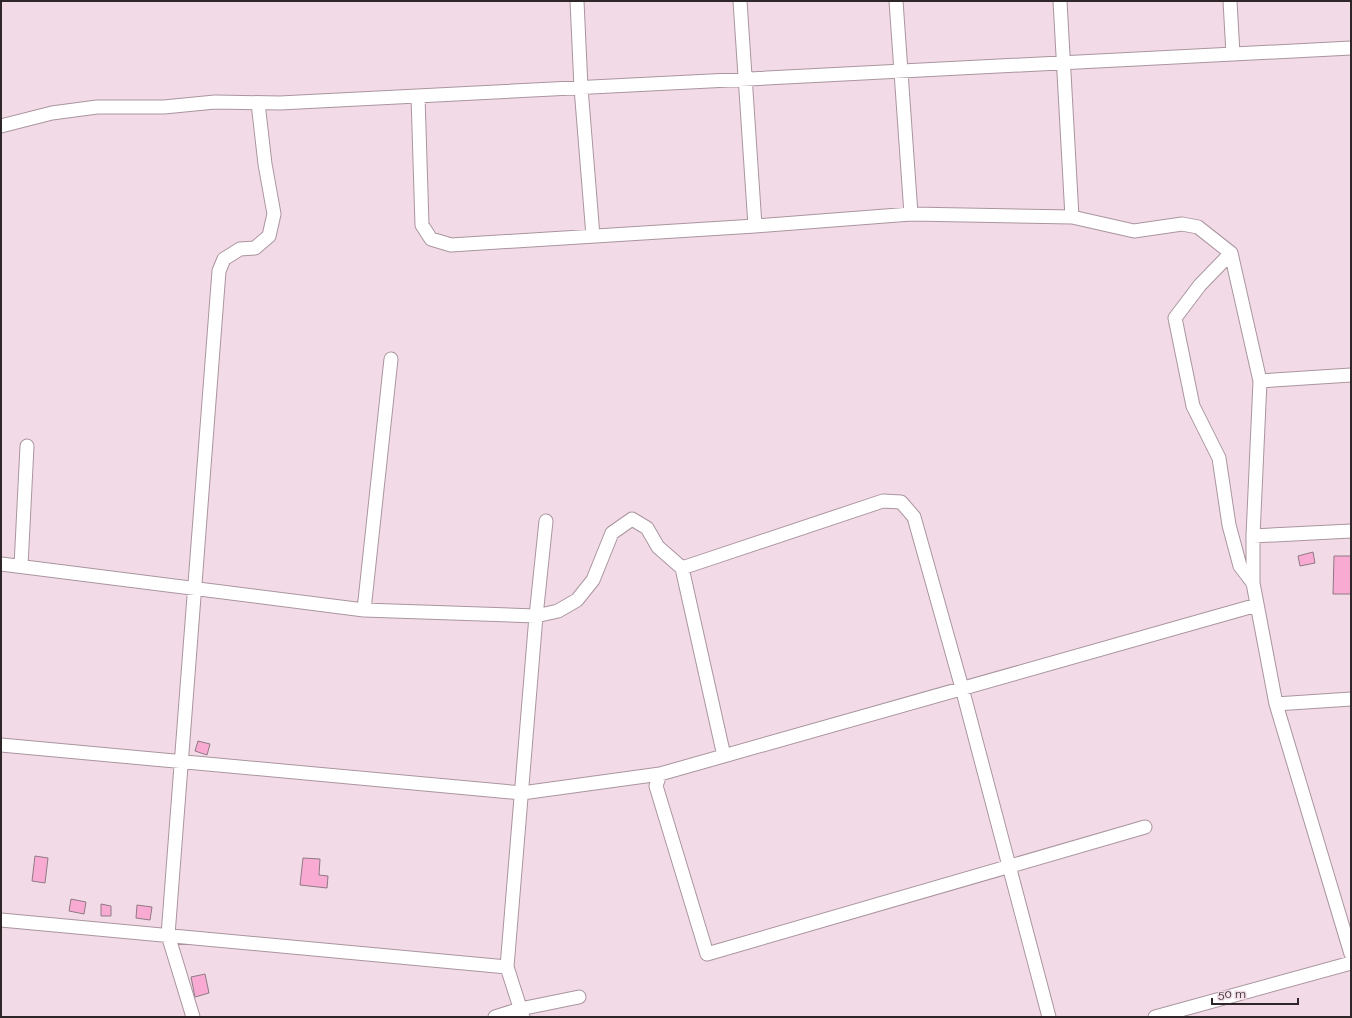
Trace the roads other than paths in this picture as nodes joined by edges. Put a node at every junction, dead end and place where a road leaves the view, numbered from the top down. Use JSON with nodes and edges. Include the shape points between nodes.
{"nodes":[{"id":1,"x":577,"y":1,"type":"edge"},
{"id":2,"x":740,"y":1,"type":"edge"},
{"id":3,"x":896,"y":1,"type":"edge"},
{"id":4,"x":1060,"y":1,"type":"edge"},
{"id":5,"x":1230,"y":1,"type":"edge"},
{"id":6,"x":1351,"y":48,"type":"edge"},
{"id":7,"x":1233,"y":54,"type":"junction"},
{"id":8,"x":1063,"y":63,"type":"junction"},
{"id":9,"x":901,"y":71,"type":"junction"},
{"id":10,"x":745,"y":79,"type":"junction"},
{"id":11,"x":581,"y":88,"type":"junction"},
{"id":12,"x":418,"y":96,"type":"junction"},
{"id":13,"x":258,"y":103,"type":"junction"},
{"id":14,"x":1,"y":126,"type":"edge"},
{"id":15,"x":911,"y":214,"type":"junction"},
{"id":16,"x":1072,"y":216,"type":"junction"},
{"id":17,"x":755,"y":226,"type":"junction"},
{"id":18,"x":593,"y":236,"type":"junction"},
{"id":19,"x":1231,"y":253,"type":"junction"},
{"id":20,"x":391,"y":359,"type":"dead end"},
{"id":21,"x":1351,"y":375,"type":"edge"},
{"id":22,"x":1260,"y":381,"type":"junction"},
{"id":23,"x":27,"y":446,"type":"dead end"},
{"id":24,"x":546,"y":521,"type":"dead end"},
{"id":25,"x":1351,"y":531,"type":"edge"},
{"id":26,"x":1253,"y":536,"type":"junction"},
{"id":27,"x":1,"y":564,"type":"edge"},
{"id":28,"x":21,"y":566,"type":"junction"},
{"id":29,"x":682,"y":568,"type":"junction"},
{"id":30,"x":1253,"y":583,"type":"junction"},
{"id":31,"x":194,"y":588,"type":"junction"},
{"id":32,"x":1257,"y":605,"type":"junction"},
{"id":33,"x":364,"y":610,"type":"junction"},
{"id":34,"x":536,"y":616,"type":"junction"},
{"id":35,"x":962,"y":688,"type":"junction"},
{"id":36,"x":1351,"y":699,"type":"edge"},
{"id":37,"x":1276,"y":704,"type":"junction"},
{"id":38,"x":1,"y":745,"type":"edge"},
{"id":39,"x":724,"y":756,"type":"junction"},
{"id":40,"x":181,"y":761,"type":"junction"},
{"id":41,"x":660,"y":774,"type":"junction"},
{"id":42,"x":522,"y":793,"type":"junction"},
{"id":43,"x":1145,"y":826,"type":"dead end"},
{"id":44,"x":1009,"y":865,"type":"junction"},
{"id":45,"x":1,"y":920,"type":"edge"},
{"id":46,"x":168,"y":935,"type":"junction"},
{"id":47,"x":1351,"y":954,"type":"edge"},
{"id":48,"x":1351,"y":963,"type":"edge"},
{"id":49,"x":507,"y":967,"type":"junction"},
{"id":50,"x":579,"y":997,"type":"dead end"},
{"id":51,"x":521,"y":1013,"type":"edge"},
{"id":52,"x":193,"y":1017,"type":"edge"},
{"id":53,"x":495,"y":1017,"type":"edge"},
{"id":54,"x":1050,"y":1017,"type":"edge"},
{"id":55,"x":1155,"y":1017,"type":"edge"}],
"edges":[{"from":1,"to":11,"type":"street"},
{"from":2,"to":10,"type":"street"},
{"from":3,"to":9,"type":"street"},
{"from":4,"to":8,"type":"street"},
{"from":5,"to":7,"type":"street"},
{"from":6,"to":7,"type":"street"},
{"from":7,"to":8,"type":"street"},
{"from":8,"to":9,"type":"street"},
{"from":8,"to":16,"type":"street"},
{"from":9,"to":10,"type":"street"},
{"from":9,"to":15,"type":"street"},
{"from":10,"to":11,"type":"street"},
{"from":10,"to":17,"type":"street"},
{"from":11,"to":12,"type":"street"},
{"from":11,"to":18,"type":"street"},
{"from":12,"to":13,"type":"street"},
{"from":12,"to":18,"type":"street","via":[[422,225],[431,239],[451,245]]},
{"from":13,"to":14,"type":"street","via":[[216,102],[164,107],[97,107],[52,113]]},
{"from":13,"to":31,"type":"street","via":[[274,214],[269,236],[255,248],[240,249],[224,259],[219,271]]},
{"from":15,"to":16,"type":"street"},
{"from":15,"to":17,"type":"street"},
{"from":16,"to":19,"type":"street","via":[[1134,231],[1182,224],[1198,227]]},
{"from":17,"to":18,"type":"street"},
{"from":19,"to":22,"type":"street"},
{"from":19,"to":30,"type":"street","via":[[1200,285],[1175,318],[1193,406],[1219,458],[1229,526],[1240,566]]},
{"from":20,"to":33,"type":"street"},
{"from":21,"to":22,"type":"street"},
{"from":22,"to":26,"type":"street"},
{"from":23,"to":28,"type":"street"},
{"from":24,"to":34,"type":"street"},
{"from":25,"to":26,"type":"street"},
{"from":26,"to":30,"type":"street"},
{"from":27,"to":28,"type":"street"},
{"from":28,"to":31,"type":"street"},
{"from":29,"to":34,"type":"street","via":[[658,547],[647,528],[632,519],[612,533],[593,580],[576,600],[558,611]]},
{"from":29,"to":35,"type":"street","via":[[883,501],[901,502],[914,517]]},
{"from":29,"to":39,"type":"street"},
{"from":30,"to":32,"type":"street"},
{"from":31,"to":33,"type":"street"},
{"from":31,"to":40,"type":"street"},
{"from":32,"to":35,"type":"street"},
{"from":32,"to":37,"type":"street"},
{"from":33,"to":34,"type":"street"},
{"from":34,"to":42,"type":"street"},
{"from":35,"to":39,"type":"street"},
{"from":35,"to":44,"type":"street"},
{"from":36,"to":37,"type":"street"},
{"from":37,"to":47,"type":"street"},
{"from":38,"to":40,"type":"street"},
{"from":39,"to":41,"type":"street"},
{"from":40,"to":42,"type":"street"},
{"from":40,"to":46,"type":"street"},
{"from":41,"to":42,"type":"street"},
{"from":41,"to":44,"type":"street","via":[[656,786],[707,954]]},
{"from":42,"to":49,"type":"street"},
{"from":43,"to":44,"type":"street"},
{"from":44,"to":54,"type":"street"},
{"from":45,"to":46,"type":"street"},
{"from":46,"to":49,"type":"street"},
{"from":46,"to":52,"type":"street"},
{"from":48,"to":55,"type":"street"},
{"from":49,"to":51,"type":"street"},
{"from":50,"to":51,"type":"street"},
{"from":51,"to":53,"type":"street"}]}
